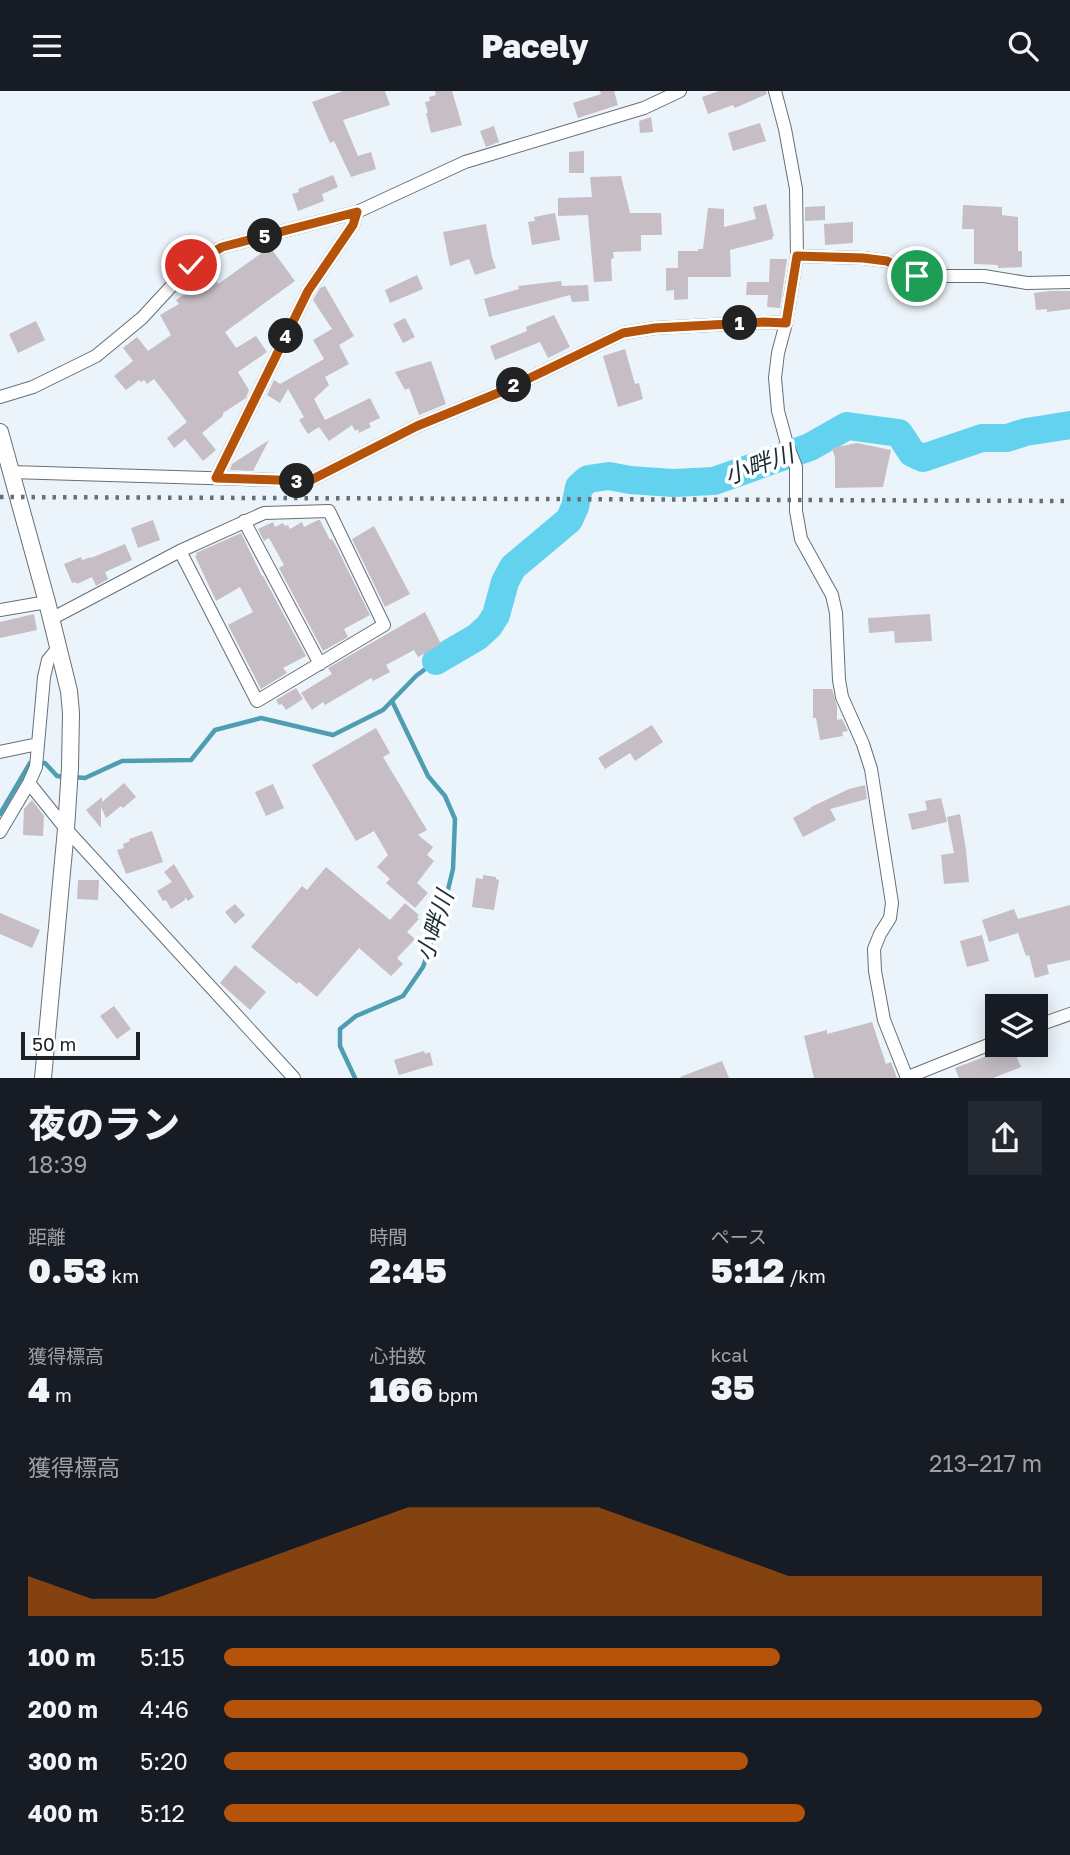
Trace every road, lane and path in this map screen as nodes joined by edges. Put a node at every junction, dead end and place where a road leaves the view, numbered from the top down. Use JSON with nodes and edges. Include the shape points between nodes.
{"nodes":[{"id":1,"x":680,"y":91,"type":"edge"},
{"id":2,"x":775,"y":91,"type":"edge"},
{"id":3,"x":357,"y":212,"type":"junction"},
{"id":4,"x":797,"y":256,"type":"junction"},
{"id":5,"x":1070,"y":282,"type":"edge"},
{"id":6,"x":786,"y":323,"type":"junction"},
{"id":7,"x":0,"y":397,"type":"edge"},
{"id":8,"x":0,"y":432,"type":"edge"},
{"id":9,"x":11,"y":473,"type":"junction"},
{"id":10,"x":216,"y":478,"type":"junction"},
{"id":11,"x":244,"y":521,"type":"junction"},
{"id":12,"x":180,"y":551,"type":"junction"},
{"id":13,"x":47,"y":602,"type":"junction"},
{"id":14,"x":0,"y":611,"type":"edge"},
{"id":15,"x":51,"y":619,"type":"junction"},
{"id":16,"x":58,"y":648,"type":"junction"},
{"id":17,"x":320,"y":664,"type":"junction"},
{"id":18,"x":38,"y":744,"type":"junction"},
{"id":19,"x":0,"y":752,"type":"edge"},
{"id":20,"x":29,"y":783,"type":"junction"},
{"id":21,"x":66,"y":829,"type":"junction"},
{"id":22,"x":0,"y":832,"type":"edge"},
{"id":23,"x":1070,"y":1014,"type":"edge"},
{"id":24,"x":1048,"y":1022,"type":"edge"},
{"id":25,"x":985,"y":1046,"type":"edge"},
{"id":26,"x":43,"y":1078,"type":"edge"},
{"id":27,"x":293,"y":1078,"type":"edge"},
{"id":28,"x":907,"y":1078,"type":"edge"}],
"edges":[{"from":1,"to":3,"type":"street","via":[[644,108],[465,162]]},
{"from":2,"to":4,"type":"street","via":[[796,190]]},
{"from":3,"to":7,"type":"street","via":[[222,247],[191,265],[142,318],[96,356],[33,387]]},
{"from":3,"to":10,"type":"street","via":[[308,291]]},
{"from":4,"to":5,"type":"street","via":[[887,261],[917,276],[984,275],[1027,283]]},
{"from":4,"to":6,"type":"street"},
{"from":6,"to":10,"type":"street","via":[[623,333],[417,426],[309,481]]},
{"from":6,"to":28,"type":"street","via":[[775,378],[778,411],[796,467],[801,539],[832,595],[842,697],[863,744],[876,794],[892,903],[890,918],[874,949],[875,971],[884,1020]]},
{"from":8,"to":9,"type":"street"},
{"from":9,"to":10,"type":"street"},
{"from":9,"to":13,"type":"street"},
{"from":11,"to":12,"type":"street"},
{"from":11,"to":17,"type":"street"},
{"from":11,"to":17,"type":"street","via":[[264,513],[329,511],[384,625]]},
{"from":12,"to":15,"type":"street"},
{"from":12,"to":17,"type":"street","via":[[257,701]]},
{"from":13,"to":14,"type":"street"},
{"from":13,"to":15,"type":"street"},
{"from":15,"to":16,"type":"street"},
{"from":16,"to":18,"type":"street","via":[[48,660],[44,677]]},
{"from":16,"to":21,"type":"street","via":[[71,713]]},
{"from":18,"to":19,"type":"street"},
{"from":18,"to":20,"type":"street"},
{"from":20,"to":21,"type":"street"},
{"from":20,"to":22,"type":"street"},
{"from":21,"to":26,"type":"street"},
{"from":21,"to":27,"type":"street"},
{"from":23,"to":24,"type":"street"},
{"from":25,"to":28,"type":"street"}]}
